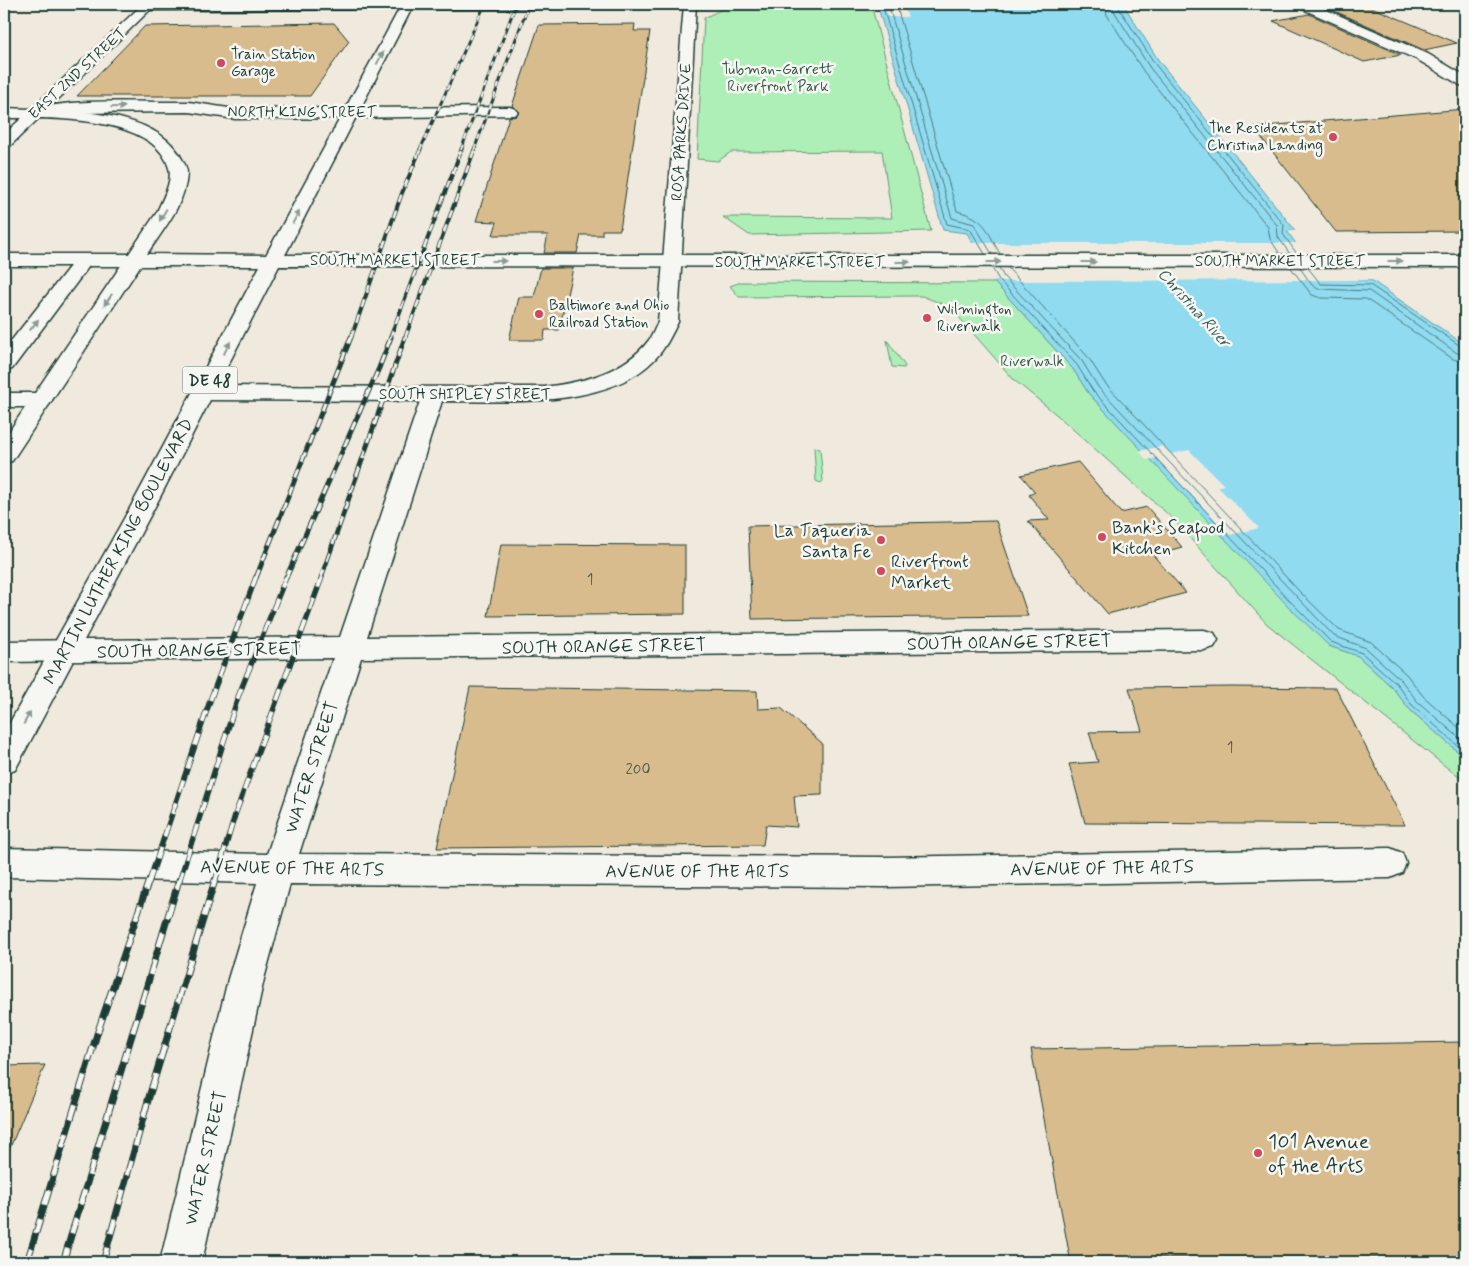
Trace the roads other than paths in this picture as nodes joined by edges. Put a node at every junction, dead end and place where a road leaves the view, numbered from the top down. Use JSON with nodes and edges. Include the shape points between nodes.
{"nodes":[{"id":1,"x":654,"y":4,"type":"edge"},
{"id":2,"x":690,"y":4,"type":"edge"},
{"id":3,"x":1303,"y":4,"type":"edge"},
{"id":4,"x":149,"y":5,"type":"edge"},
{"id":5,"x":407,"y":5,"type":"edge"},
{"id":6,"x":1465,"y":82,"type":"edge"},
{"id":7,"x":510,"y":112,"type":"dead end"},
{"id":8,"x":4,"y":113,"type":"edge"},
{"id":9,"x":35,"y":113,"type":"junction"},
{"id":10,"x":351,"y":113,"type":"junction"},
{"id":11,"x":4,"y":143,"type":"edge"},
{"id":12,"x":4,"y":260,"type":"edge"},
{"id":13,"x":84,"y":260,"type":"junction"},
{"id":14,"x":135,"y":260,"type":"junction"},
{"id":15,"x":273,"y":260,"type":"junction"},
{"id":16,"x":672,"y":261,"type":"junction"},
{"id":17,"x":1465,"y":261,"type":"edge"},
{"id":18,"x":4,"y":364,"type":"edge"},
{"id":19,"x":203,"y":393,"type":"junction"},
{"id":20,"x":433,"y":394,"type":"junction"},
{"id":21,"x":4,"y":400,"type":"edge"},
{"id":22,"x":41,"y":400,"type":"junction"},
{"id":23,"x":4,"y":456,"type":"edge"},
{"id":24,"x":1204,"y":640,"type":"dead end"},
{"id":25,"x":350,"y":648,"type":"junction"},
{"id":26,"x":64,"y":651,"type":"junction"},
{"id":27,"x":4,"y":652,"type":"edge"},
{"id":28,"x":4,"y":761,"type":"edge"},
{"id":29,"x":4,"y":862,"type":"edge"},
{"id":30,"x":1390,"y":863,"type":"dead end"},
{"id":31,"x":278,"y":869,"type":"junction"},
{"id":32,"x":181,"y":1262,"type":"edge"}],
"edges":[{"from":1,"to":5,"type":"street"},
{"from":2,"to":16,"type":"street","name":"ROSA PARKS DRIVE"},
{"from":3,"to":6,"type":"street","via":[[1423,56]]},
{"from":4,"to":5,"type":"street"},
{"from":4,"to":9,"type":"street","name":"EAST 2ND STREET"},
{"from":10,"to":5,"type":"street","number":"DE 48","one_way":true},
{"from":7,"to":10,"type":"street","name":"NORTH KING STREET"},
{"from":8,"to":9,"type":"street","name":"NORTH KING STREET"},
{"from":9,"to":10,"type":"street","name":"NORTH KING STREET","one_way":true,"via":[[68,108],[189,106],[235,114]]},
{"from":9,"to":11,"type":"street","name":"EAST 2ND STREET"},
{"from":9,"to":14,"type":"street","one_way":true,"via":[[94,117],[128,126],[155,136],[171,151],[178,169],[174,191],[166,212]]},
{"from":15,"to":10,"type":"street","number":"DE 48","one_way":true},
{"from":12,"to":13,"type":"street","name":"SOUTH MARKET STREET"},
{"from":13,"to":14,"type":"street","name":"SOUTH MARKET STREET"},
{"from":18,"to":13,"type":"street","one_way":true},
{"from":14,"to":15,"type":"street","name":"SOUTH MARKET STREET"},
{"from":14,"to":22,"type":"street","one_way":true},
{"from":15,"to":16,"type":"street","name":"SOUTH MARKET STREET","one_way":true},
{"from":19,"to":15,"type":"street","name":"MARTIN LUTHER KING BOULEVARD","number":"DE 48","one_way":true},
{"from":16,"to":17,"type":"street","name":"SOUTH MARKET STREET","one_way":true},
{"from":16,"to":20,"type":"street","name":"SOUTH SHIPLEY STREET","via":[[668,322],[657,344],[638,363],[611,378],[558,393]]},
{"from":19,"to":20,"type":"street","name":"SOUTH SHIPLEY STREET"},
{"from":19,"to":26,"type":"street","name":"MARTIN LUTHER KING BOULEVARD","number":"DE 48"},
{"from":20,"to":25,"type":"street","name":"WATER STREET"},
{"from":21,"to":22,"type":"street"},
{"from":22,"to":23,"type":"street"},
{"from":24,"to":25,"type":"street","name":"SOUTH ORANGE STREET"},
{"from":25,"to":26,"type":"street","name":"SOUTH ORANGE STREET"},
{"from":25,"to":31,"type":"street","name":"WATER STREET"},
{"from":26,"to":27,"type":"street","name":"SOUTH ORANGE STREET"},
{"from":28,"to":26,"type":"street","name":"MARTIN LUTHER KING BOULEVARD","number":"DE 48","one_way":true},
{"from":29,"to":31,"type":"street","name":"AVENUE OF THE ARTS"},
{"from":30,"to":31,"type":"street","name":"AVENUE OF THE ARTS","via":[[884,872]]},
{"from":31,"to":32,"type":"street","name":"WATER STREET","via":[[244,989]]}]}
